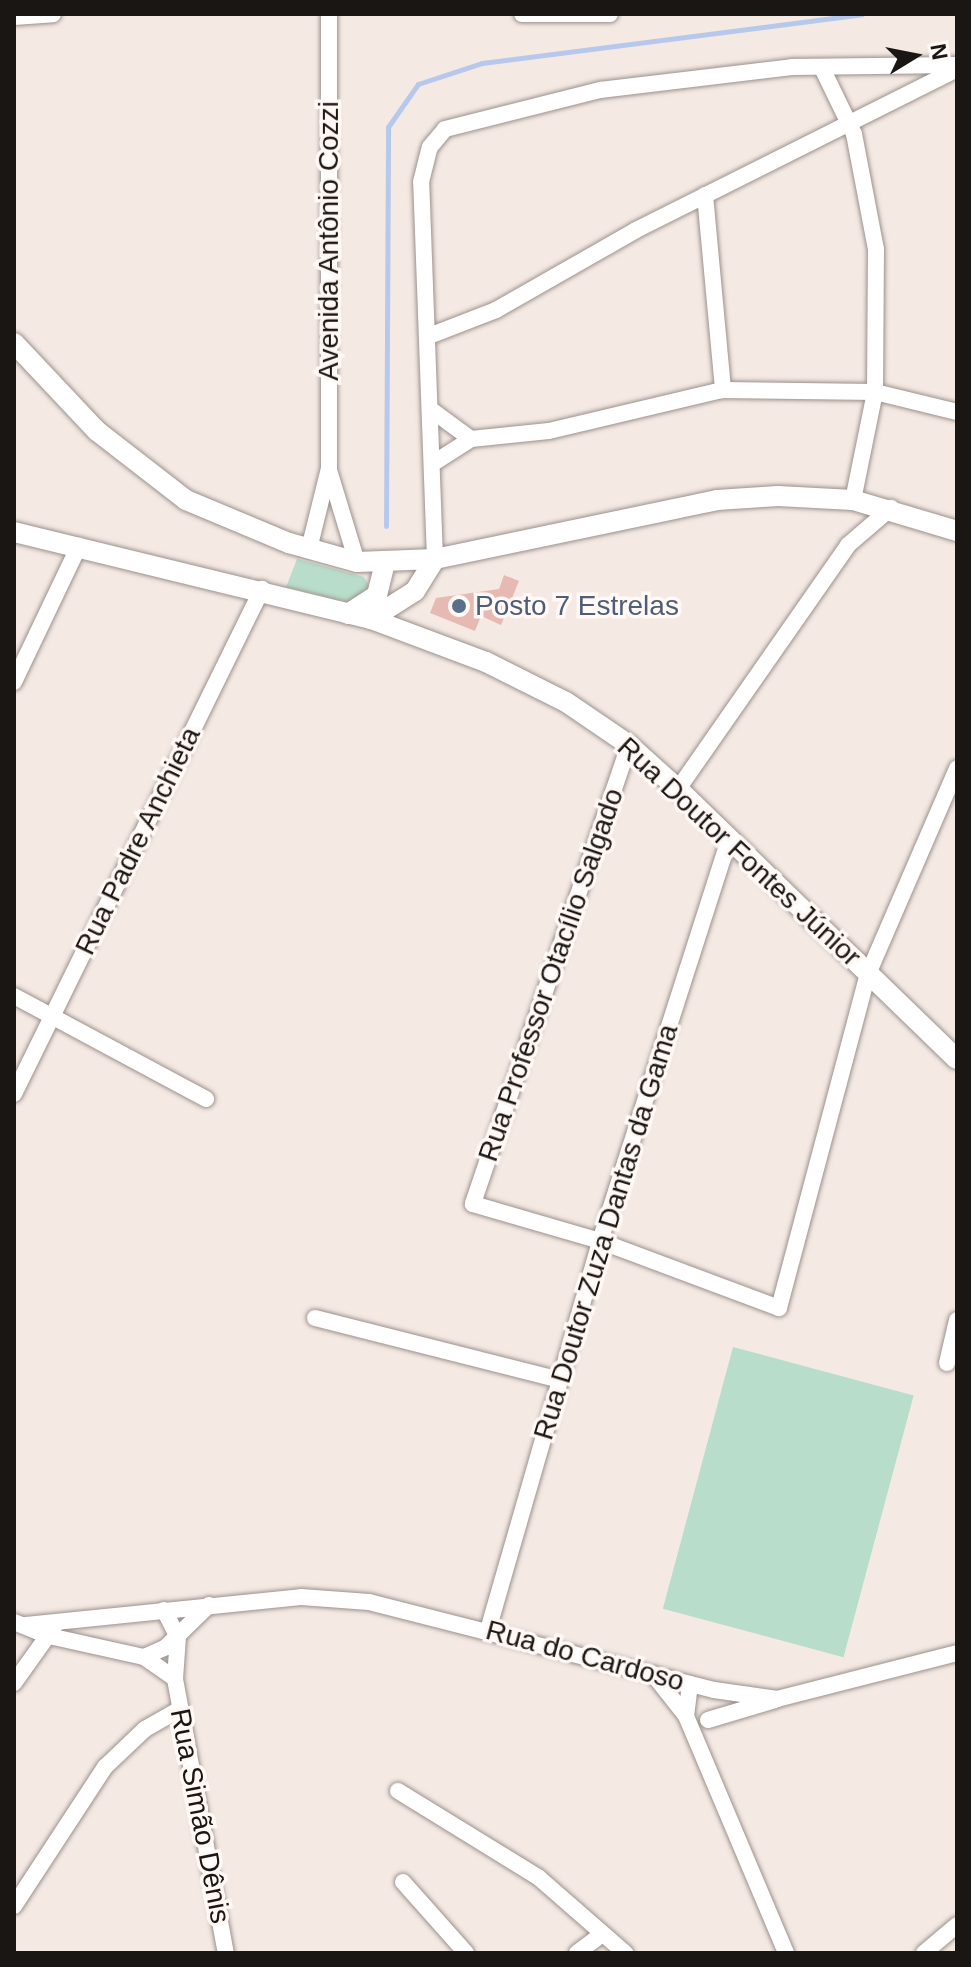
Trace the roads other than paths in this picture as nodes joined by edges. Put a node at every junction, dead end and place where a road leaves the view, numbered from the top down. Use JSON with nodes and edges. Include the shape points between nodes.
{"nodes":[{"id":1,"x":53,"y":14,"type":"edge"},
{"id":2,"x":329,"y":14,"type":"edge"},
{"id":3,"x":522,"y":14,"type":"edge"},
{"id":4,"x":610,"y":14,"type":"edge"},
{"id":5,"x":14,"y":17,"type":"edge"},
{"id":6,"x":957,"y":67,"type":"edge"},
{"id":7,"x":822,"y":68,"type":"junction"},
{"id":8,"x":849,"y":120,"type":"junction"},
{"id":9,"x":705,"y":195,"type":"junction"},
{"id":10,"x":429,"y":336,"type":"junction"},
{"id":11,"x":14,"y":343,"type":"edge"},
{"id":12,"x":723,"y":390,"type":"junction"},
{"id":13,"x":875,"y":392,"type":"junction"},
{"id":14,"x":430,"y":409,"type":"junction"},
{"id":15,"x":957,"y":412,"type":"edge"},
{"id":16,"x":471,"y":439,"type":"junction"},
{"id":17,"x":432,"y":464,"type":"junction"},
{"id":18,"x":329,"y":468,"type":"junction"},
{"id":19,"x":853,"y":500,"type":"junction"},
{"id":20,"x":891,"y":508,"type":"junction"},
{"id":21,"x":957,"y":531,"type":"edge"},
{"id":22,"x":14,"y":532,"type":"edge"},
{"id":23,"x":79,"y":546,"type":"junction"},
{"id":24,"x":299,"y":546,"type":"junction"},
{"id":25,"x":435,"y":559,"type":"junction"},
{"id":26,"x":357,"y":562,"type":"junction"},
{"id":27,"x":385,"y":564,"type":"junction"},
{"id":28,"x":269,"y":590,"type":"junction"},
{"id":29,"x":348,"y":614,"type":"junction"},
{"id":30,"x":371,"y":619,"type":"junction"},
{"id":31,"x":14,"y":682,"type":"edge"},
{"id":32,"x":629,"y":745,"type":"junction"},
{"id":33,"x":957,"y":768,"type":"edge"},
{"id":34,"x":678,"y":789,"type":"junction"},
{"id":35,"x":730,"y":837,"type":"junction"},
{"id":36,"x":868,"y":974,"type":"junction"},
{"id":37,"x":14,"y":996,"type":"edge"},
{"id":38,"x":52,"y":1015,"type":"junction"},
{"id":39,"x":957,"y":1059,"type":"edge"},
{"id":40,"x":14,"y":1094,"type":"edge"},
{"id":41,"x":206,"y":1099,"type":"dead end"},
{"id":42,"x":600,"y":1241,"type":"junction"},
{"id":43,"x":315,"y":1318,"type":"dead end"},
{"id":44,"x":957,"y":1320,"type":"edge"},
{"id":45,"x":947,"y":1363,"type":"dead end"},
{"id":46,"x":560,"y":1380,"type":"junction"},
{"id":47,"x":209,"y":1605,"type":"junction"},
{"id":48,"x":164,"y":1610,"type":"junction"},
{"id":49,"x":103,"y":1616,"type":"junction"},
{"id":50,"x":20,"y":1623,"type":"edge"},
{"id":51,"x":53,"y":1629,"type":"junction"},
{"id":52,"x":488,"y":1630,"type":"junction"},
{"id":53,"x":178,"y":1637,"type":"junction"},
{"id":54,"x":97,"y":1647,"type":"junction"},
{"id":55,"x":957,"y":1653,"type":"edge"},
{"id":56,"x":144,"y":1657,"type":"junction"},
{"id":57,"x":653,"y":1674,"type":"junction"},
{"id":58,"x":175,"y":1679,"type":"junction"},
{"id":59,"x":14,"y":1683,"type":"edge"},
{"id":60,"x":690,"y":1684,"type":"junction"},
{"id":61,"x":714,"y":1690,"type":"junction"},
{"id":62,"x":777,"y":1699,"type":"junction"},
{"id":63,"x":180,"y":1709,"type":"junction"},
{"id":64,"x":696,"y":1722,"type":"junction"},
{"id":65,"x":398,"y":1791,"type":"dead end"},
{"id":66,"x":403,"y":1882,"type":"dead end"},
{"id":67,"x":14,"y":1906,"type":"edge"},
{"id":68,"x":957,"y":1925,"type":"edge"},
{"id":69,"x":602,"y":1934,"type":"junction"},
{"id":70,"x":226,"y":1953,"type":"edge"},
{"id":71,"x":466,"y":1953,"type":"edge"},
{"id":72,"x":577,"y":1953,"type":"edge"},
{"id":73,"x":625,"y":1953,"type":"edge"},
{"id":74,"x":786,"y":1953,"type":"edge"},
{"id":75,"x":924,"y":1953,"type":"edge"}],
"edges":[{"from":1,"to":5,"type":"street"},
{"from":2,"to":18,"type":"street","name":"Avenida Antônio Cozzi"},
{"from":3,"to":4,"type":"street"},
{"from":6,"to":7,"type":"street"},
{"from":6,"to":8,"type":"street"},
{"from":7,"to":8,"type":"street"},
{"from":7,"to":10,"type":"street","via":[[600,90],[445,129],[430,147],[421,182]]},
{"from":8,"to":9,"type":"street"},
{"from":8,"to":13,"type":"street","via":[[868,183],[876,249]]},
{"from":9,"to":10,"type":"street","via":[[496,310]]},
{"from":9,"to":12,"type":"street"},
{"from":10,"to":14,"type":"street"},
{"from":11,"to":24,"type":"street","via":[[149,476],[186,500]]},
{"from":12,"to":13,"type":"street"},
{"from":12,"to":16,"type":"street","via":[[549,431]]},
{"from":13,"to":15,"type":"street"},
{"from":13,"to":19,"type":"street"},
{"from":14,"to":16,"type":"street"},
{"from":14,"to":17,"type":"street"},
{"from":16,"to":17,"type":"street"},
{"from":17,"to":25,"type":"street"},
{"from":18,"to":24,"type":"street","name":"Avenida Antônio Cozzi"},
{"from":18,"to":26,"type":"street","name":"Avenida Antônio Cozzi"},
{"from":19,"to":20,"type":"street"},
{"from":19,"to":25,"type":"street","via":[[717,500]]},
{"from":20,"to":21,"type":"street"},
{"from":20,"to":34,"type":"street","via":[[848,545]]},
{"from":22,"to":23,"type":"street","name":"Rua Doutor Fontes Júnior"},
{"from":23,"to":28,"type":"street","name":"Rua Doutor Fontes Júnior"},
{"from":23,"to":31,"type":"street"},
{"from":24,"to":26,"type":"street"},
{"from":25,"to":27,"type":"street"},
{"from":25,"to":30,"type":"street","via":[[415,591]]},
{"from":26,"to":27,"type":"street"},
{"from":27,"to":29,"type":"street","via":[[377,595]]},
{"from":28,"to":29,"type":"street","name":"Rua Doutor Fontes Júnior"},
{"from":28,"to":38,"type":"street","name":"Rua Padre Anchieta"},
{"from":29,"to":30,"type":"street","name":"Rua Doutor Fontes Júnior"},
{"from":30,"to":32,"type":"street","name":"Rua Doutor Fontes Júnior","via":[[486,662],[566,702]]},
{"from":32,"to":34,"type":"street","name":"Rua Doutor Fontes Júnior"},
{"from":32,"to":42,"type":"street","name":"Rua Professor Otacílio Salgado","via":[[473,1204]]},
{"from":33,"to":36,"type":"street"},
{"from":34,"to":35,"type":"street","name":"Rua Doutor Fontes Júnior"},
{"from":35,"to":36,"type":"street","name":"Rua Doutor Fontes Júnior"},
{"from":35,"to":42,"type":"street","name":"Rua Doutor Zuza Dantas da Gama"},
{"from":36,"to":39,"type":"street","name":"Rua Doutor Fontes Júnior"},
{"from":36,"to":42,"type":"street","via":[[779,1308]]},
{"from":37,"to":38,"type":"street"},
{"from":38,"to":40,"type":"street","name":"Rua Padre Anchieta"},
{"from":38,"to":41,"type":"street"},
{"from":42,"to":46,"type":"street","name":"Rua Doutor Zuza Dantas da Gama"},
{"from":43,"to":46,"type":"street"},
{"from":44,"to":45,"type":"street"},
{"from":46,"to":52,"type":"street","name":"Rua Doutor Zuza Dantas da Gama"},
{"from":47,"to":48,"type":"street","name":"Rua do Cardoso"},
{"from":47,"to":52,"type":"street","name":"Rua do Cardoso","via":[[301,1597],[369,1602]]},
{"from":47,"to":53,"type":"street"},
{"from":48,"to":49,"type":"street","name":"Rua do Cardoso"},
{"from":48,"to":53,"type":"street"},
{"from":49,"to":51,"type":"street","name":"Rua do Cardoso"},
{"from":49,"to":54,"type":"street"},
{"from":50,"to":51,"type":"street","name":"Rua do Cardoso"},
{"from":51,"to":54,"type":"street"},
{"from":51,"to":59,"type":"street"},
{"from":52,"to":57,"type":"street","name":"Rua do Cardoso"},
{"from":53,"to":56,"type":"street"},
{"from":53,"to":58,"type":"street","name":"Rua Simão Dênis"},
{"from":54,"to":56,"type":"street"},
{"from":55,"to":62,"type":"street","name":"Rua do Cardoso"},
{"from":56,"to":58,"type":"street","name":"Rua Simão Dênis"},
{"from":57,"to":60,"type":"street","name":"Rua do Cardoso"},
{"from":57,"to":64,"type":"street"},
{"from":58,"to":63,"type":"street","name":"Rua Simão Dênis"},
{"from":60,"to":61,"type":"street","name":"Rua do Cardoso"},
{"from":60,"to":64,"type":"street"},
{"from":61,"to":62,"type":"street","name":"Rua do Cardoso"},
{"from":61,"to":64,"type":"street"},
{"from":62,"to":64,"type":"street"},
{"from":63,"to":67,"type":"street","via":[[145,1729],[105,1767]]},
{"from":63,"to":70,"type":"street","name":"Rua Simão Dênis"},
{"from":64,"to":74,"type":"street"},
{"from":65,"to":69,"type":"street","via":[[538,1877]]},
{"from":66,"to":71,"type":"street"},
{"from":68,"to":75,"type":"street"},
{"from":69,"to":72,"type":"street"},
{"from":69,"to":73,"type":"street"}]}
